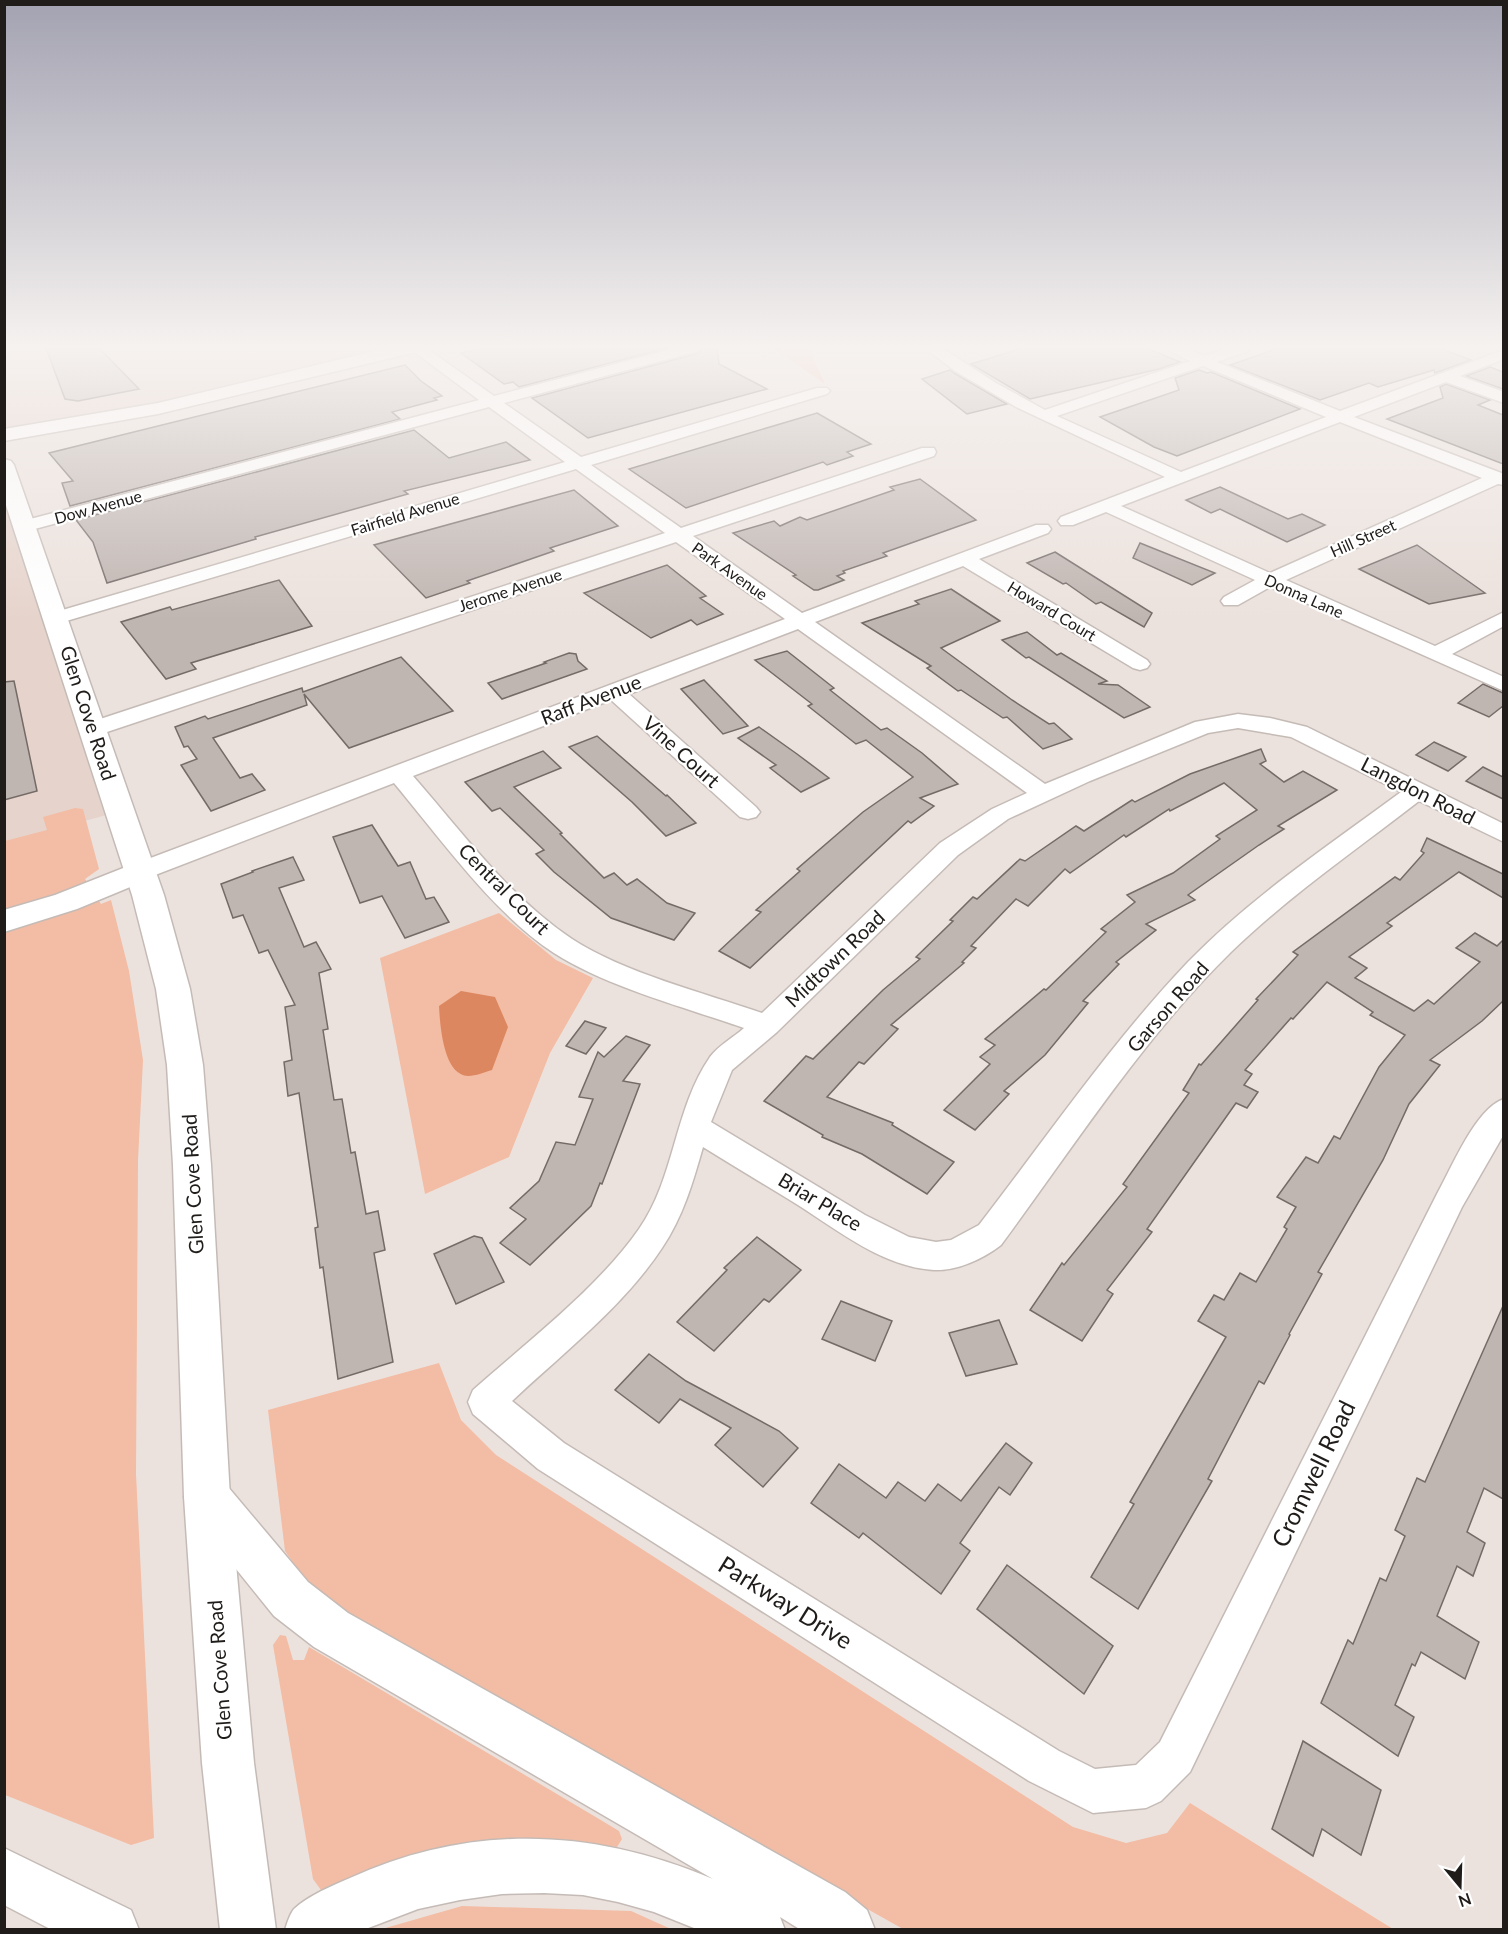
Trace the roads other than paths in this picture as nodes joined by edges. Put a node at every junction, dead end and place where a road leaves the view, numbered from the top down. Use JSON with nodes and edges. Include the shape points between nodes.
{"nodes":[{"id":1,"x":353,"y":438,"type":"edge"},
{"id":2,"x":544,"y":438,"type":"edge"},
{"id":3,"x":662,"y":438,"type":"edge"},
{"id":4,"x":1092,"y":438,"type":"edge"},
{"id":5,"x":1283,"y":438,"type":"edge"},
{"id":6,"x":1394,"y":438,"type":"edge"},
{"id":7,"x":928,"y":452,"type":"dead end"},
{"id":8,"x":578,"y":463,"type":"junction"},
{"id":9,"x":4,"y":465,"type":"edge"},
{"id":10,"x":1181,"y":477,"type":"junction"},
{"id":11,"x":1500,"y":479,"type":"edge"},
{"id":12,"x":1106,"y":506,"type":"junction"},
{"id":13,"x":1067,"y":521,"type":"dead end"},
{"id":14,"x":25,"y":526,"type":"junction"},
{"id":15,"x":1042,"y":529,"type":"dead end"},
{"id":16,"x":678,"y":534,"type":"junction"},
{"id":17,"x":963,"y":558,"type":"junction"},
{"id":18,"x":1269,"y":580,"type":"junction"},
{"id":19,"x":1231,"y":601,"type":"dead end"},
{"id":20,"x":56,"y":618,"type":"junction"},
{"id":21,"x":1503,"y":618,"type":"edge"},
{"id":22,"x":800,"y":621,"type":"junction"},
{"id":23,"x":1436,"y":654,"type":"junction"},
{"id":24,"x":1140,"y":664,"type":"dead end"},
{"id":25,"x":1503,"y":685,"type":"edge"},
{"id":26,"x":614,"y":692,"type":"junction"},
{"id":27,"x":93,"y":729,"type":"junction"},
{"id":28,"x":1333,"y":748,"type":"joint"},
{"id":29,"x":398,"y":773,"type":"junction"},
{"id":30,"x":1418,"y":791,"type":"junction"},
{"id":31,"x":1044,"y":794,"type":"junction"},
{"id":32,"x":748,"y":812,"type":"dead end"},
{"id":33,"x":1503,"y":834,"type":"edge"},
{"id":34,"x":141,"y":871,"type":"junction"},
{"id":35,"x":4,"y":921,"type":"edge"},
{"id":36,"x":766,"y":1025,"type":"junction"},
{"id":37,"x":1503,"y":1111,"type":"edge"},
{"id":38,"x":695,"y":1127,"type":"junction"},
{"id":39,"x":953,"y":1254,"type":"joint"},
{"id":40,"x":486,"y":1402,"type":"joint"},
{"id":41,"x":207,"y":1497,"type":"junction"},
{"id":42,"x":1093,"y":1791,"type":"joint"},
{"id":43,"x":19,"y":1882,"type":"edge"},
{"id":44,"x":111,"y":1929,"type":"edge"},
{"id":45,"x":248,"y":1929,"type":"edge"},
{"id":46,"x":313,"y":1929,"type":"edge"},
{"id":47,"x":757,"y":1929,"type":"edge"},
{"id":48,"x":847,"y":1929,"type":"edge"}],
"edges":[{"from":1,"to":14,"type":"street","name":"Dow Avenue"},
{"from":2,"to":8,"type":"street","name":"Park Avenue"},
{"from":3,"to":8,"type":"street","name":"Fairfield Avenue"},
{"from":4,"to":10,"type":"street"},
{"from":5,"to":10,"type":"street"},
{"from":6,"to":11,"type":"street"},
{"from":7,"to":16,"type":"street","name":"Jerome Avenue"},
{"from":8,"to":16,"type":"street","name":"Park Avenue"},
{"from":8,"to":20,"type":"street","name":"Fairfield Avenue"},
{"from":9,"to":14,"type":"main road","name":"Glen Cove Road"},
{"from":10,"to":12,"type":"street"},
{"from":11,"to":18,"type":"street","name":"Hill Street"},
{"from":12,"to":13,"type":"street"},
{"from":12,"to":18,"type":"street","name":"Donna Lane"},
{"from":14,"to":20,"type":"main road","name":"Glen Cove Road"},
{"from":15,"to":17,"type":"street","name":"Raff Avenue"},
{"from":16,"to":22,"type":"street","name":"Park Avenue"},
{"from":16,"to":27,"type":"street","name":"Jerome Avenue"},
{"from":17,"to":22,"type":"street","name":"Raff Avenue"},
{"from":17,"to":24,"type":"street","name":"Howard Court"},
{"from":18,"to":19,"type":"street","name":"Hill Street"},
{"from":18,"to":23,"type":"street","name":"Donna Lane"},
{"from":20,"to":27,"type":"main road","name":"Glen Cove Road"},
{"from":21,"to":23,"type":"street"},
{"from":22,"to":26,"type":"street","name":"Raff Avenue"},
{"from":22,"to":31,"type":"street","name":"Park Avenue"},
{"from":23,"to":25,"type":"street","name":"Donna Lane"},
{"from":26,"to":29,"type":"street","name":"Raff Avenue"},
{"from":26,"to":32,"type":"street","name":"Vine Court"},
{"from":27,"to":34,"type":"main road","name":"Glen Cove Road"},
{"from":28,"to":30,"type":"street","name":"Langdon Road"},
{"from":28,"to":31,"type":"street","name":"Midtown Road","via":[[1299,732],[1270,725],[1238,721],[1216,724]]},
{"from":29,"to":34,"type":"street","name":"Raff Avenue"},
{"from":29,"to":36,"type":"street","name":"Central Court","via":[[499,890],[563,946],[617,972]]},
{"from":30,"to":33,"type":"street","name":"Langdon Road"},
{"from":30,"to":39,"type":"street","name":"Garson Road","via":[[1272,902],[1199,968],[1133,1047],[990,1235],[972,1248]]},
{"from":31,"to":36,"type":"street","name":"Midtown Road","via":[[1000,814],[949,849]]},
{"from":34,"to":35,"type":"main road","via":[[66,902]]},
{"from":34,"to":41,"type":"main road","name":"Glen Cove Road","via":[[173,989],[185,1065]]},
{"from":36,"to":38,"type":"street","name":"Midtown Road","via":[[721,1063]]},
{"from":37,"to":42,"type":"street","name":"Cromwell Road","via":[[1449,1201],[1175,1757],[1146,1786]]},
{"from":38,"to":39,"type":"street","name":"Briar Place","via":[[869,1232],[907,1250],[934,1256]]},
{"from":38,"to":40,"type":"street","name":"Midtown Road","via":[[671,1201],[651,1238],[615,1283]]},
{"from":40,"to":42,"type":"street","name":"Parkway Drive","via":[[551,1456],[1044,1766]]},
{"from":41,"to":45,"type":"main road","name":"Glen Cove Road","via":[[228,1763]]},
{"from":41,"to":48,"type":"main road","via":[[291,1599],[331,1630],[825,1912]]},
{"from":43,"to":44,"type":"main road"},
{"from":46,"to":47,"type":"main road","via":[[338,1912],[403,1885],[441,1875],[533,1866],[617,1873],[702,1902]]}]}
